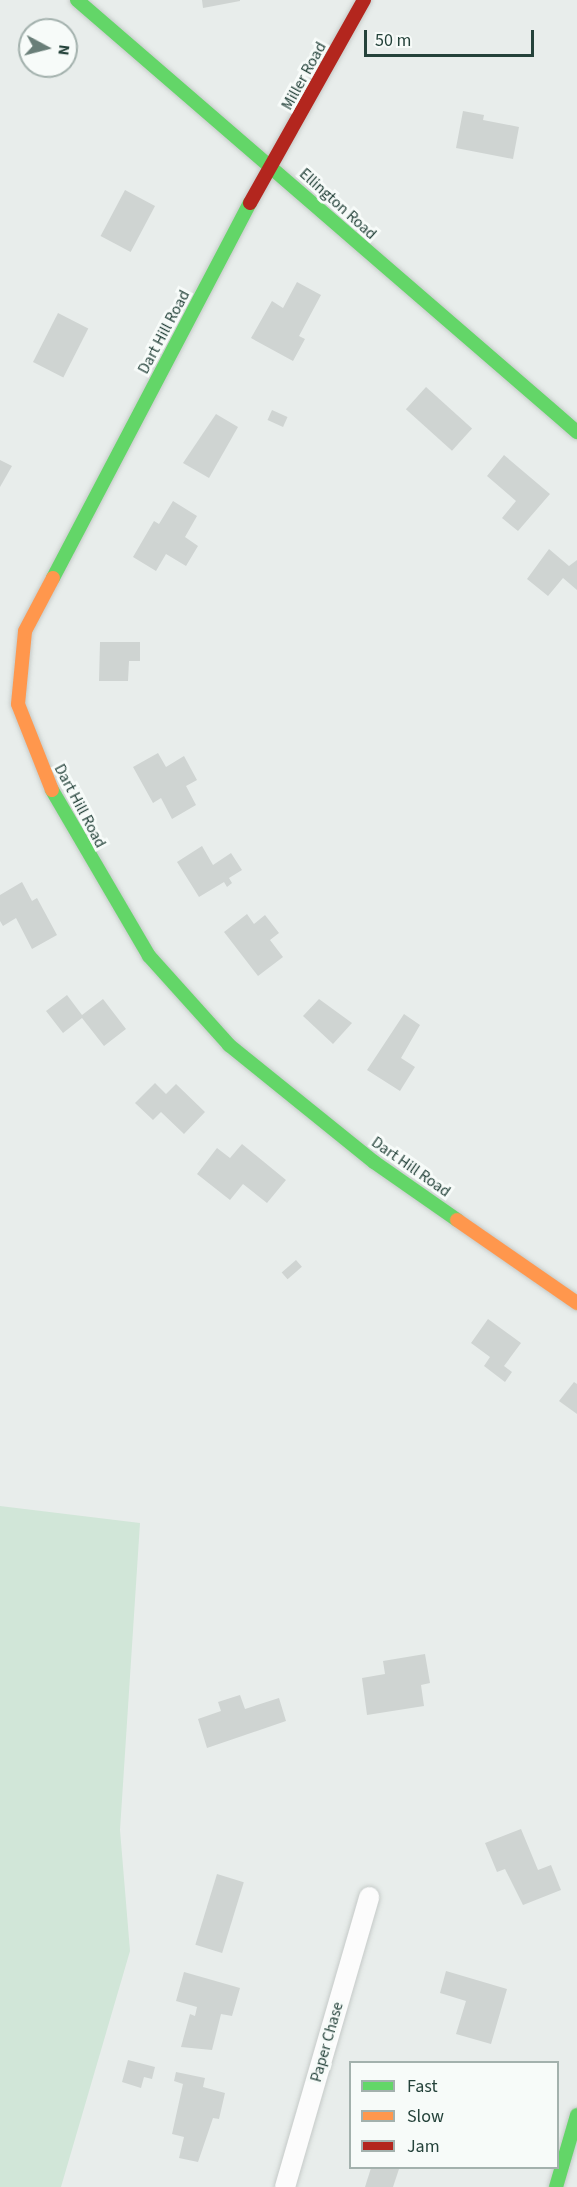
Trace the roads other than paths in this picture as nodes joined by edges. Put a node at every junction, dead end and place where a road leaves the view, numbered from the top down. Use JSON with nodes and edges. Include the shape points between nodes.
{"nodes":[{"id":1,"x":77,"y":0,"type":"edge"},
{"id":2,"x":364,"y":0,"type":"edge"},
{"id":3,"x":271,"y":167,"type":"junction"},
{"id":4,"x":577,"y":432,"type":"edge"},
{"id":5,"x":577,"y":1303,"type":"edge"},
{"id":6,"x":369,"y":1897,"type":"dead end"},
{"id":7,"x":577,"y":2115,"type":"edge"},
{"id":8,"x":285,"y":2187,"type":"edge"},
{"id":9,"x":556,"y":2187,"type":"edge"}],
"edges":[{"from":1,"to":3,"type":"street","name":"Ellington Road"},
{"from":2,"to":3,"type":"street","name":"Miller Road"},
{"from":3,"to":4,"type":"street","name":"Ellington Road"},
{"from":3,"to":5,"type":"street","name":"Dart Hill Road","via":[[25,632],[18,704],[42,771],[149,956],[229,1046],[374,1162]]},
{"from":6,"to":8,"type":"street","name":"Paper Chase"},
{"from":7,"to":9,"type":"street"}]}
